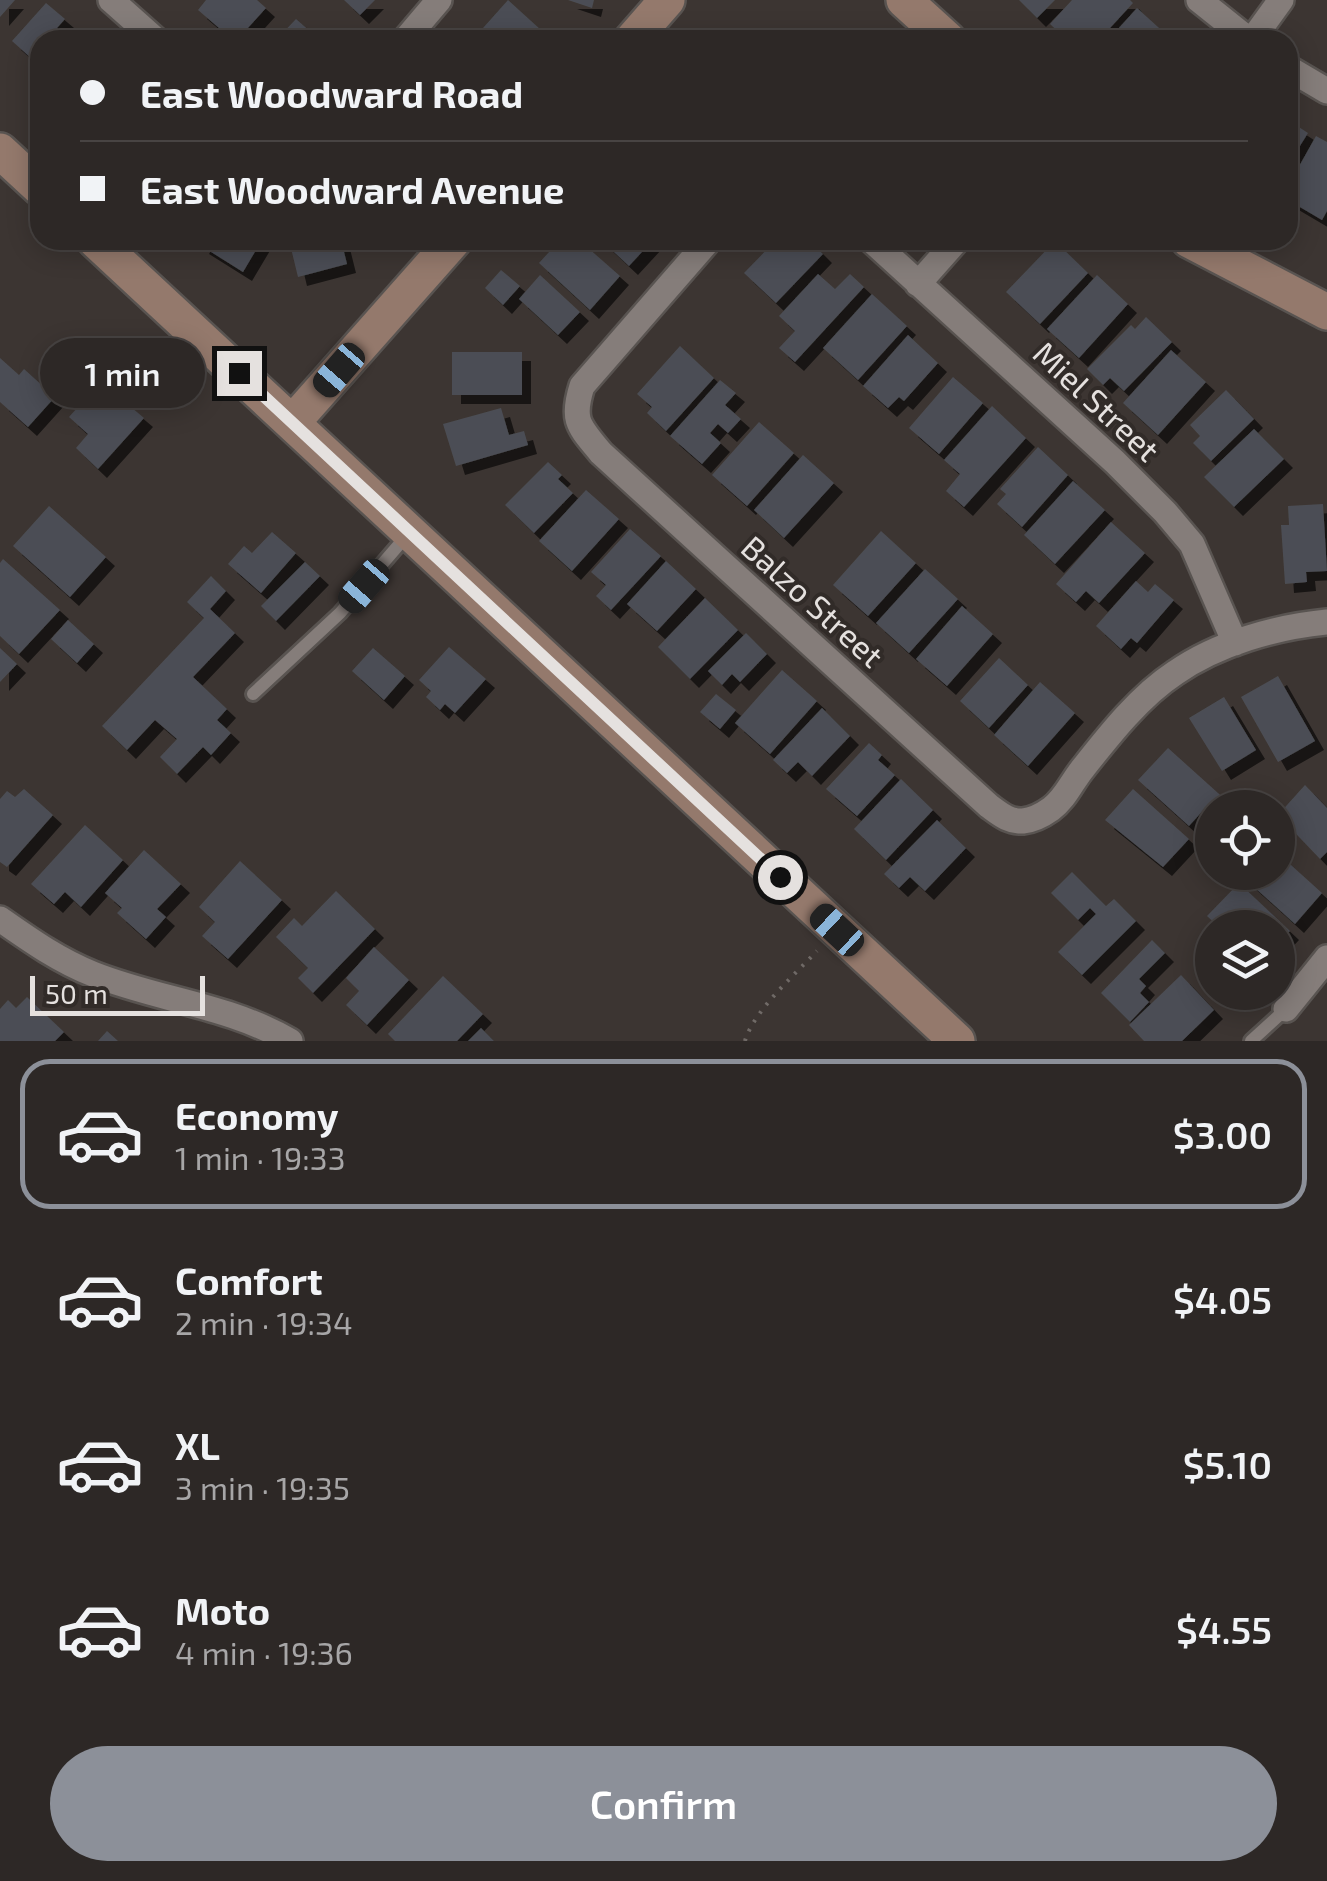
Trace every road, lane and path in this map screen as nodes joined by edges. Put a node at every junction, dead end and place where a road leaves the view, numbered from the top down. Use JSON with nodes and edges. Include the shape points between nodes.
{"nodes":[{"id":1,"x":111,"y":0,"type":"edge"},
{"id":2,"x":439,"y":0,"type":"edge"},
{"id":3,"x":667,"y":0,"type":"edge"},
{"id":4,"x":904,"y":0,"type":"edge"},
{"id":5,"x":1199,"y":0,"type":"edge"},
{"id":6,"x":1281,"y":0,"type":"edge"},
{"id":7,"x":145,"y":30,"type":"edge"},
{"id":8,"x":414,"y":30,"type":"edge"},
{"id":9,"x":641,"y":30,"type":"edge"},
{"id":10,"x":937,"y":30,"type":"edge"},
{"id":11,"x":1237,"y":30,"type":"edge"},
{"id":12,"x":1258,"y":30,"type":"edge"},
{"id":13,"x":1298,"y":74,"type":"edge"},
{"id":14,"x":1327,"y":91,"type":"edge"},
{"id":15,"x":0,"y":151,"type":"edge"},
{"id":16,"x":30,"y":179,"type":"edge"},
{"id":17,"x":106,"y":250,"type":"edge"},
{"id":18,"x":445,"y":250,"type":"edge"},
{"id":19,"x":700,"y":250,"type":"edge"},
{"id":20,"x":882,"y":250,"type":"edge"},
{"id":21,"x":948,"y":250,"type":"edge"},
{"id":22,"x":1209,"y":250,"type":"edge"},
{"id":23,"x":918,"y":284,"type":"junction"},
{"id":24,"x":1327,"y":312,"type":"edge"},
{"id":25,"x":292,"y":422,"type":"junction"},
{"id":26,"x":410,"y":532,"type":"junction"},
{"id":27,"x":1327,"y":622,"type":"edge"},
{"id":28,"x":1235,"y":643,"type":"junction"},
{"id":29,"x":254,"y":694,"type":"dead end"},
{"id":30,"x":0,"y":919,"type":"edge"},
{"id":31,"x":837,"y":930,"type":"junction"},
{"id":32,"x":1327,"y":958,"type":"edge"},
{"id":33,"x":1295,"y":997,"type":"edge"},
{"id":34,"x":1284,"y":1010,"type":"edge"},
{"id":35,"x":940,"y":1035,"type":"edge"},
{"id":36,"x":290,"y":1041,"type":"edge"},
{"id":37,"x":745,"y":1041,"type":"edge"},
{"id":38,"x":1251,"y":1041,"type":"edge"}],
"edges":[{"from":1,"to":7,"type":"street"},
{"from":2,"to":8,"type":"street"},
{"from":3,"to":9,"type":"street"},
{"from":4,"to":10,"type":"street"},
{"from":5,"to":11,"type":"street"},
{"from":6,"to":12,"type":"street"},
{"from":13,"to":14,"type":"street"},
{"from":15,"to":16,"type":"street"},
{"from":17,"to":25,"type":"street"},
{"from":18,"to":25,"type":"street"},
{"from":19,"to":28,"type":"street","name":"Balzo Street","via":[[582,386],[575,410],[583,432],[988,806],[1025,821],[1053,808],[1143,700],[1176,672]]},
{"from":20,"to":23,"type":"street","name":"Miel Street"},
{"from":21,"to":23,"type":"street"},
{"from":22,"to":24,"type":"street"},
{"from":23,"to":28,"type":"street","name":"Miel Street","via":[[1165,512],[1192,544]]},
{"from":25,"to":26,"type":"street"},
{"from":26,"to":29,"type":"lane","via":[[340,613]]},
{"from":26,"to":31,"type":"street"},
{"from":27,"to":28,"type":"street"},
{"from":30,"to":36,"type":"street","via":[[96,976],[212,1007]]},
{"from":31,"to":35,"type":"street"},
{"from":31,"to":37,"type":"path","via":[[784,986]]},
{"from":32,"to":33,"type":"street"},
{"from":34,"to":38,"type":"lane"}]}
